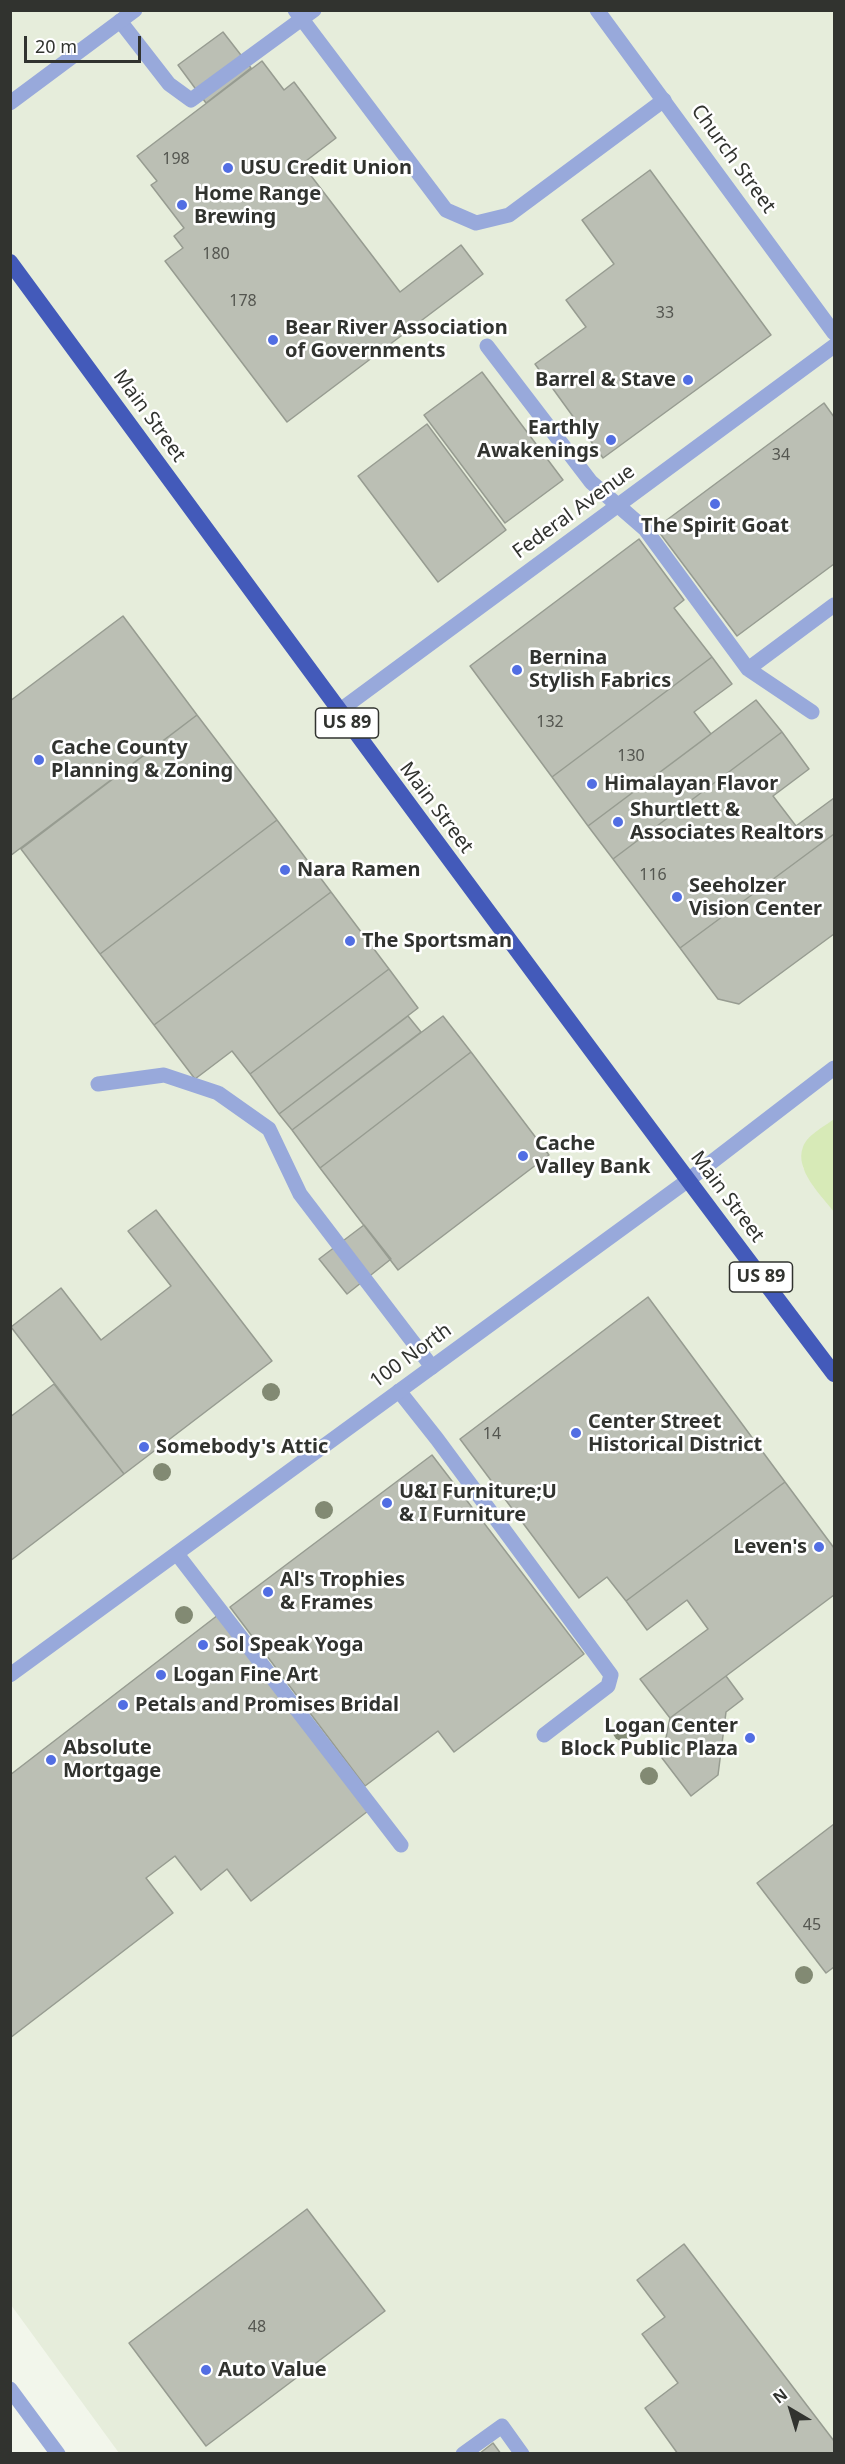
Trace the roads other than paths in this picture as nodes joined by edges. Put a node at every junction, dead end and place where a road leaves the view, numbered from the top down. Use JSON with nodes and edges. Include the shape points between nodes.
{"nodes":[{"id":1,"x":135,"y":10,"type":"edge"},
{"id":2,"x":597,"y":10,"type":"edge"},
{"id":3,"x":304,"y":14,"type":"edge"},
{"id":4,"x":120,"y":21,"type":"junction"},
{"id":5,"x":664,"y":100,"type":"junction"},
{"id":6,"x":10,"y":103,"type":"edge"},
{"id":7,"x":10,"y":262,"type":"edge"},
{"id":8,"x":834,"y":333,"type":"edge"},
{"id":9,"x":487,"y":346,"type":"dead end"},
{"id":10,"x":834,"y":346,"type":"edge"},
{"id":11,"x":617,"y":506,"type":"junction"},
{"id":12,"x":834,"y":605,"type":"edge"},
{"id":13,"x":748,"y":669,"type":"junction"},
{"id":14,"x":339,"y":711,"type":"junction"},
{"id":15,"x":812,"y":712,"type":"dead end"},
{"id":16,"x":834,"y":1068,"type":"edge"},
{"id":17,"x":98,"y":1084,"type":"dead end"},
{"id":18,"x":687,"y":1180,"type":"junction"},
{"id":19,"x":432,"y":1367,"type":"junction"},
{"id":20,"x":834,"y":1374,"type":"edge"},
{"id":21,"x":399,"y":1391,"type":"junction"},
{"id":22,"x":177,"y":1554,"type":"junction"},
{"id":23,"x":10,"y":1675,"type":"edge"},
{"id":24,"x":544,"y":1735,"type":"dead end"},
{"id":25,"x":401,"y":1845,"type":"dead end"},
{"id":26,"x":10,"y":2389,"type":"edge"},
{"id":27,"x":58,"y":2454,"type":"edge"},
{"id":28,"x":463,"y":2454,"type":"edge"},
{"id":29,"x":522,"y":2454,"type":"edge"}],
"edges":[{"from":1,"to":4,"type":"street"},
{"from":2,"to":5,"type":"street","name":"Church Street"},
{"from":3,"to":4,"type":"street","via":[[191,100],[168,84]]},
{"from":3,"to":5,"type":"street","via":[[446,210],[476,223],[508,215]]},
{"from":4,"to":6,"type":"street"},
{"from":5,"to":8,"type":"street","name":"Church Street"},
{"from":7,"to":14,"type":"highway","name":"Main Street","number":"US 89"},
{"from":9,"to":11,"type":"street","via":[[591,482]]},
{"from":10,"to":11,"type":"street","name":"Federal Avenue"},
{"from":11,"to":13,"type":"street","via":[[645,529]]},
{"from":11,"to":14,"type":"street","name":"Federal Avenue"},
{"from":12,"to":13,"type":"street"},
{"from":13,"to":15,"type":"street"},
{"from":14,"to":18,"type":"highway","name":"Main Street","number":"US 89"},
{"from":16,"to":18,"type":"street","name":"100 North"},
{"from":17,"to":19,"type":"street","via":[[164,1076],[218,1093],[269,1129],[300,1194]]},
{"from":18,"to":19,"type":"street","name":"100 North"},
{"from":18,"to":20,"type":"highway","name":"Main Street","number":"US 89"},
{"from":19,"to":21,"type":"street","name":"100 North"},
{"from":21,"to":22,"type":"street","name":"100 North"},
{"from":21,"to":24,"type":"street","via":[[611,1675],[608,1686]]},
{"from":22,"to":23,"type":"street","name":"100 North"},
{"from":22,"to":25,"type":"street"},
{"from":26,"to":27,"type":"street"},
{"from":28,"to":29,"type":"street","via":[[502,2426]]}]}
